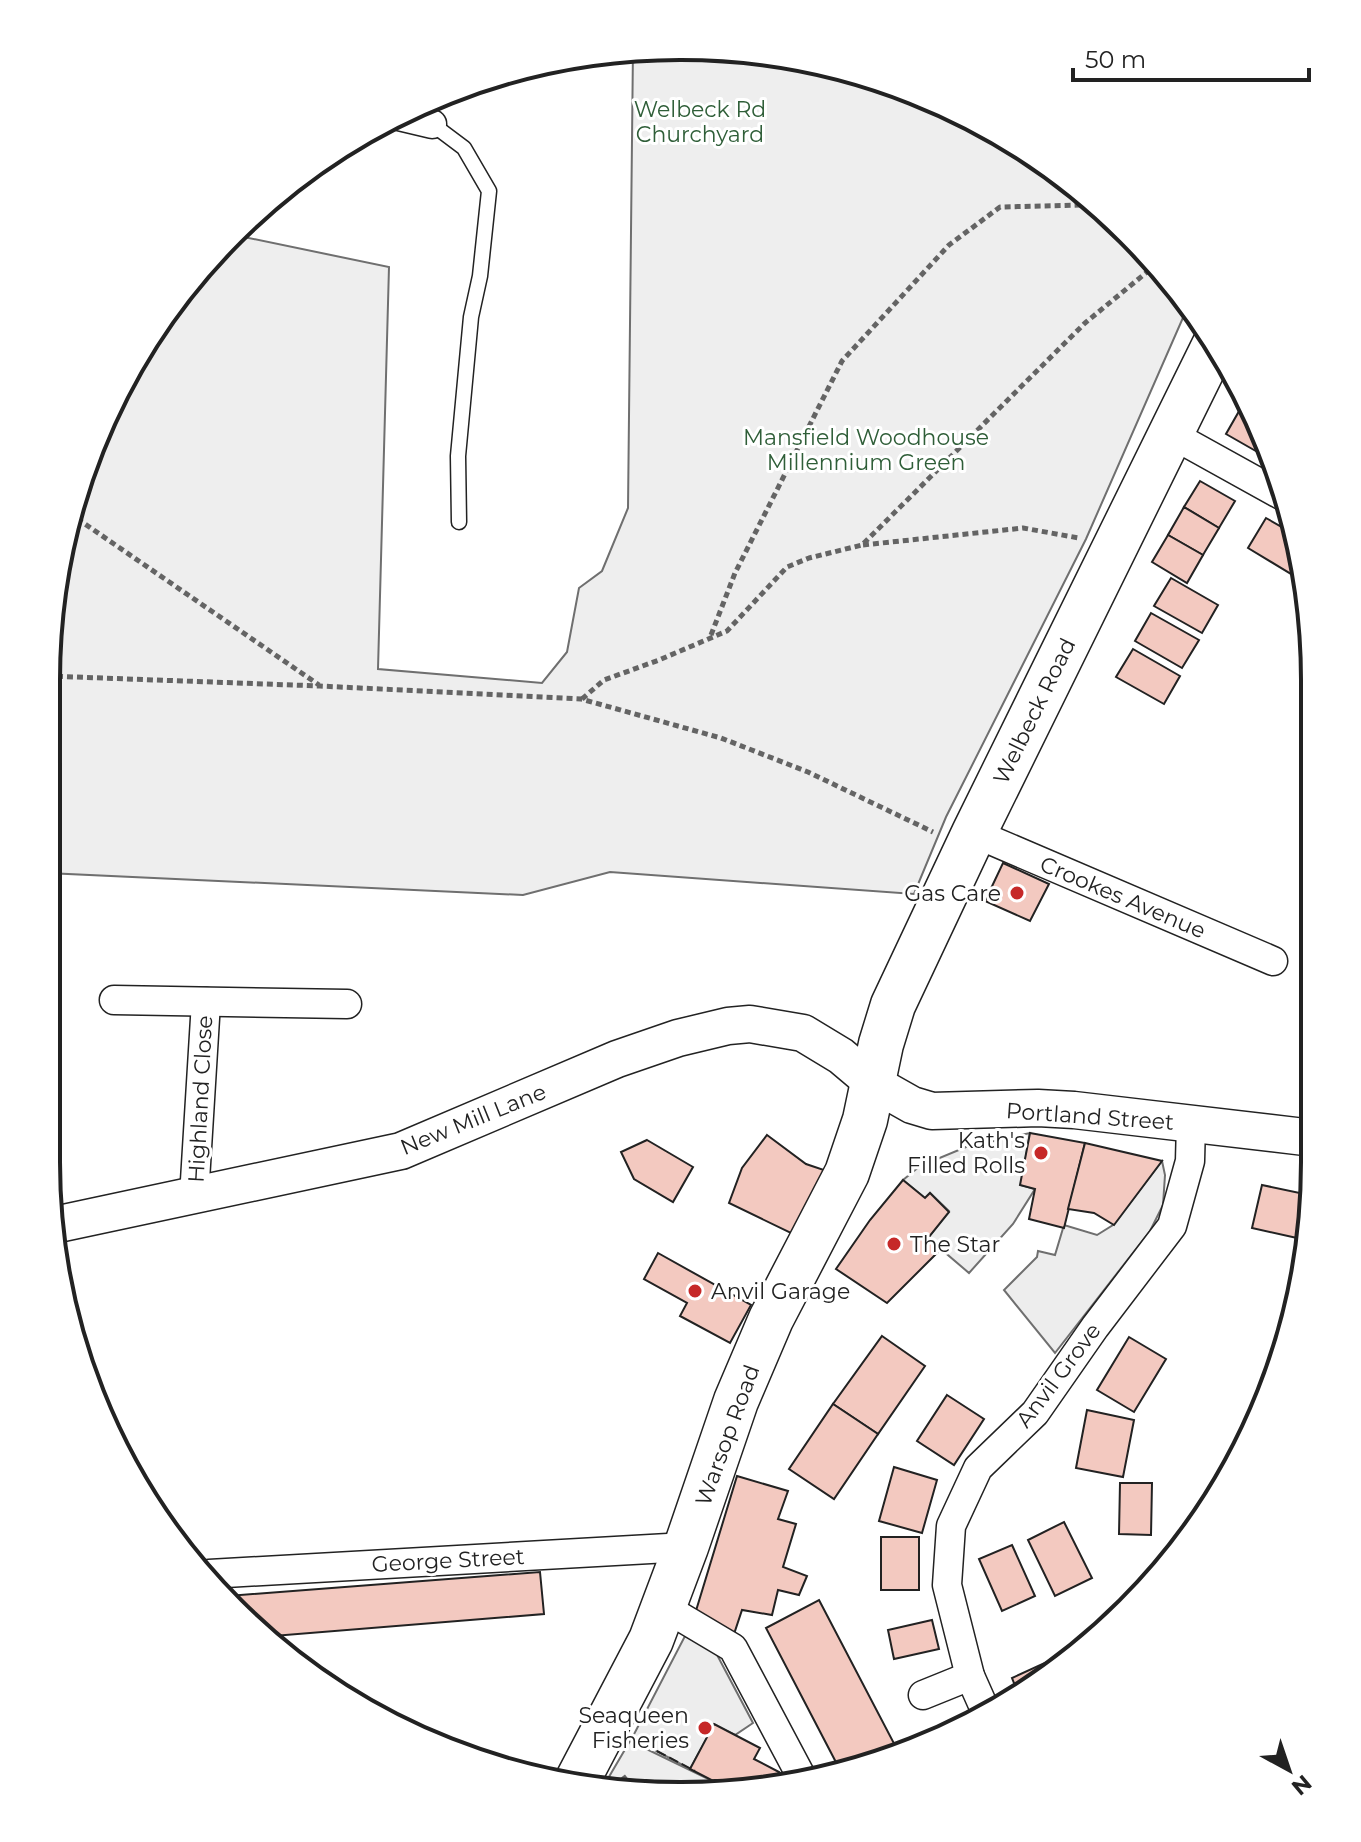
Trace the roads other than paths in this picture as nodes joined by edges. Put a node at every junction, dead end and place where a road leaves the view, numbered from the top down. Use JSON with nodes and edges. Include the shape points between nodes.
{"nodes":[{"id":1,"x":415,"y":120,"type":"edge"},
{"id":2,"x":432,"y":124,"type":"joint"},
{"id":3,"x":1209,"y":356,"type":"edge"},
{"id":4,"x":1171,"y":434,"type":"junction"},
{"id":5,"x":1269,"y":485,"type":"edge"},
{"id":6,"x":459,"y":522,"type":"dead end"},
{"id":7,"x":974,"y":833,"type":"junction"},
{"id":8,"x":1273,"y":961,"type":"dead end"},
{"id":9,"x":114,"y":1000,"type":"dead end"},
{"id":10,"x":206,"y":1002,"type":"junction"},
{"id":11,"x":347,"y":1004,"type":"dead end"},
{"id":12,"x":873,"y":1083,"type":"junction"},
{"id":13,"x":1191,"y":1123,"type":"junction"},
{"id":14,"x":1301,"y":1137,"type":"edge"},
{"id":15,"x":194,"y":1197,"type":"junction"},
{"id":16,"x":63,"y":1223,"type":"edge"},
{"id":17,"x":686,"y":1547,"type":"junction"},
{"id":18,"x":216,"y":1574,"type":"edge"},
{"id":19,"x":664,"y":1607,"type":"junction"},
{"id":20,"x":970,"y":1676,"type":"junction"},
{"id":21,"x":923,"y":1695,"type":"dead end"},
{"id":22,"x":982,"y":1704,"type":"edge"},
{"id":23,"x":798,"y":1771,"type":"edge"},
{"id":24,"x":581,"y":1774,"type":"edge"}],
"edges":[{"from":1,"to":2,"type":"street"},
{"from":2,"to":6,"type":"lane","via":[[464,148],[489,191],[458,456]]},
{"from":3,"to":4,"type":"main road","name":"Welbeck Road"},
{"from":4,"to":5,"type":"street"},
{"from":4,"to":7,"type":"main road","name":"Welbeck Road"},
{"from":7,"to":8,"type":"street","name":"Crookes Avenue"},
{"from":7,"to":12,"type":"main road","name":"Welbeck Road","via":[[893,1005]]},
{"from":9,"to":10,"type":"street","name":"Highland Close"},
{"from":10,"to":11,"type":"street","name":"Highland Close"},
{"from":10,"to":15,"type":"street","name":"Highland Close"},
{"from":12,"to":13,"type":"street","name":"Portland Street","via":[[932,1111],[1038,1108]]},
{"from":12,"to":15,"type":"street","name":"New Mill Lane","via":[[803,1033],[750,1024],[728,1026],[617,1059],[401,1151]]},
{"from":12,"to":17,"type":"main road","name":"Warsop Road","via":[[847,1173],[771,1319],[736,1401]]},
{"from":13,"to":14,"type":"street","name":"Portland Street"},
{"from":13,"to":20,"type":"street","name":"Anvil Grove","via":[[1190,1161],[1172,1226],[1035,1413],[978,1468],[951,1526],[947,1585]]},
{"from":15,"to":16,"type":"street","name":"New Mill Lane"},
{"from":17,"to":18,"type":"street","name":"George Street"},
{"from":17,"to":19,"type":"main road","name":"Warsop Road"},
{"from":19,"to":23,"type":"street","via":[[733,1648]]},
{"from":19,"to":24,"type":"main road","name":"Warsop Road"},
{"from":20,"to":21,"type":"street"},
{"from":20,"to":22,"type":"street","name":"Anvil Grove"}]}
